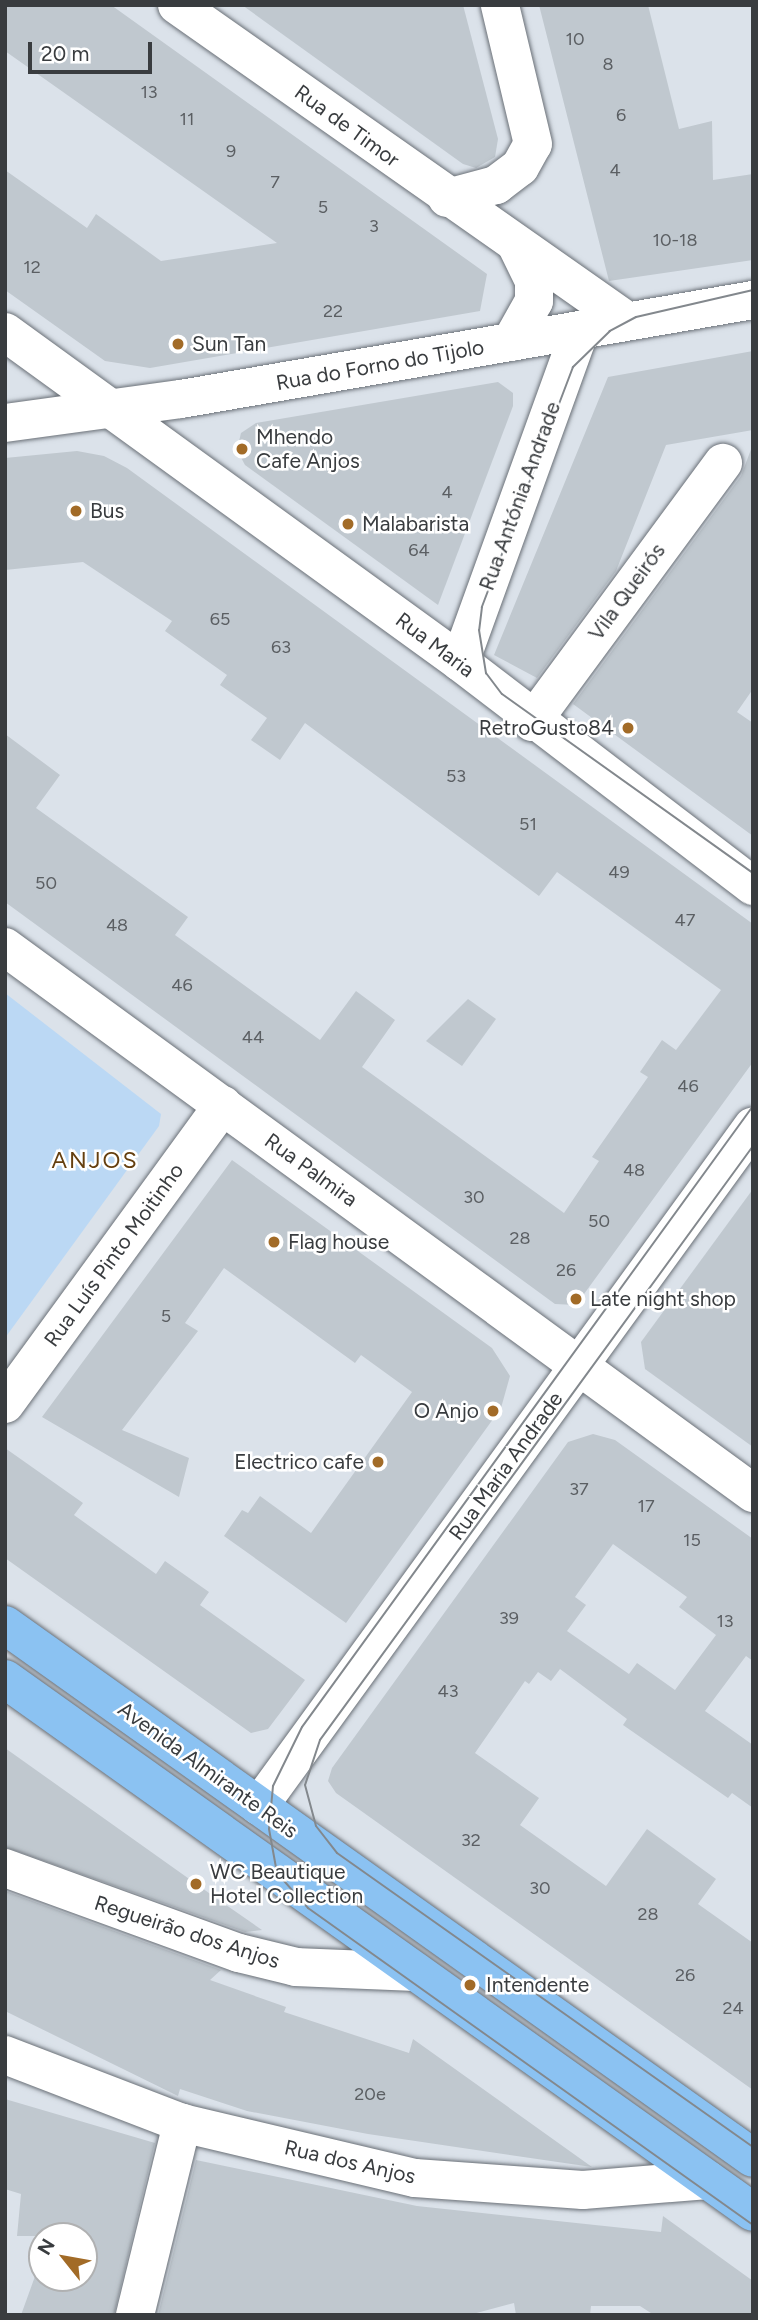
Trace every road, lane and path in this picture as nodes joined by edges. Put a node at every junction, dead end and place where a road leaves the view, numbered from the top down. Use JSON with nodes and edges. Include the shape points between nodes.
{"nodes":[{"id":1,"x":177,"y":5,"type":"edge"},
{"id":2,"x":500,"y":5,"type":"edge"},
{"id":3,"x":447,"y":198,"type":"junction"},
{"id":4,"x":517,"y":246,"type":"junction"},
{"id":5,"x":753,"y":300,"type":"edge"},
{"id":6,"x":627,"y":321,"type":"junction"},
{"id":7,"x":580,"y":330,"type":"junction"},
{"id":8,"x":5,"y":332,"type":"edge"},
{"id":9,"x":511,"y":342,"type":"junction"},
{"id":10,"x":112,"y":410,"type":"junction"},
{"id":11,"x":5,"y":424,"type":"edge"},
{"id":12,"x":723,"y":463,"type":"dead end"},
{"id":13,"x":460,"y":662,"type":"junction"},
{"id":14,"x":532,"y":722,"type":"junction"},
{"id":15,"x":753,"y":886,"type":"edge"},
{"id":16,"x":5,"y":947,"type":"edge"},
{"id":17,"x":223,"y":1105,"type":"junction"},
{"id":18,"x":753,"y":1126,"type":"edge"},
{"id":19,"x":578,"y":1365,"type":"junction"},
{"id":20,"x":5,"y":1404,"type":"edge"},
{"id":21,"x":753,"y":1493,"type":"edge"},
{"id":22,"x":5,"y":1625,"type":"edge"},
{"id":23,"x":5,"y":1679,"type":"edge"},
{"id":24,"x":258,"y":1806,"type":"junction"},
{"id":25,"x":233,"y":1841,"type":"junction"},
{"id":26,"x":5,"y":1868,"type":"edge"},
{"id":27,"x":415,"y":1972,"type":"junction"},
{"id":28,"x":5,"y":2055,"type":"edge"},
{"id":29,"x":182,"y":2123,"type":"junction"},
{"id":30,"x":753,"y":2158,"type":"edge"},
{"id":31,"x":753,"y":2165,"type":"edge"},
{"id":32,"x":708,"y":2180,"type":"junction"},
{"id":33,"x":753,"y":2212,"type":"edge"},
{"id":34,"x":135,"y":2315,"type":"edge"}],
"edges":[{"from":1,"to":3,"type":"street","name":"Rua de Timor"},
{"from":2,"to":3,"type":"street","via":[[533,144],[520,167],[496,185]]},
{"from":3,"to":4,"type":"street","name":"Rua de Timor"},
{"from":4,"to":6,"type":"street","name":"Rua de Timor"},
{"from":4,"to":9,"type":"street","name":"Rua de Timor","via":[[534,281],[534,301]]},
{"from":5,"to":6,"type":"street","name":"Rua do Forno do Tijolo"},
{"from":6,"to":7,"type":"street","name":"Rua do Forno do Tijolo"},
{"from":7,"to":9,"type":"street","name":"Rua do Forno do Tijolo"},
{"from":7,"to":13,"type":"street","name":"Rua Antónia Andrade"},
{"from":8,"to":10,"type":"street","name":"Rua Maria"},
{"from":9,"to":10,"type":"street","name":"Rua do Forno do Tijolo"},
{"from":10,"to":11,"type":"street","name":"Rua do Forno do Tijolo"},
{"from":10,"to":13,"type":"street","name":"Rua Maria"},
{"from":12,"to":14,"type":"street","name":"Vila Queirós"},
{"from":13,"to":14,"type":"street","name":"Rua Maria"},
{"from":14,"to":15,"type":"street","name":"Rua Maria"},
{"from":16,"to":17,"type":"street","name":"Rua Palmira"},
{"from":17,"to":19,"type":"street","name":"Rua Palmira"},
{"from":17,"to":20,"type":"street","name":"Rua Luís Pinto Moitinho"},
{"from":18,"to":19,"type":"street","name":"Rua Maria Andrade"},
{"from":19,"to":21,"type":"street","name":"Rua Palmira"},
{"from":19,"to":24,"type":"street","name":"Rua Maria Andrade"},
{"from":22,"to":24,"type":"main road","name":"Avenida Almirante Reis"},
{"from":23,"to":25,"type":"main road","name":"Avenida Almirante Reis"},
{"from":24,"to":25,"type":"main road"},
{"from":24,"to":30,"type":"main road","name":"Avenida Almirante Reis"},
{"from":25,"to":27,"type":"main road","name":"Avenida Almirante Reis"},
{"from":26,"to":27,"type":"street","name":"Regueirão dos Anjos","via":[[239,1953],[296,1967]]},
{"from":27,"to":32,"type":"main road","name":"Avenida Almirante Reis"},
{"from":28,"to":29,"type":"street","name":"Rua dos Anjos"},
{"from":29,"to":32,"type":"street","name":"Rua dos Anjos","via":[[415,2178],[583,2190]]},
{"from":29,"to":34,"type":"street"},
{"from":31,"to":32,"type":"main road"},
{"from":32,"to":33,"type":"main road","name":"Avenida Almirante Reis"}]}
